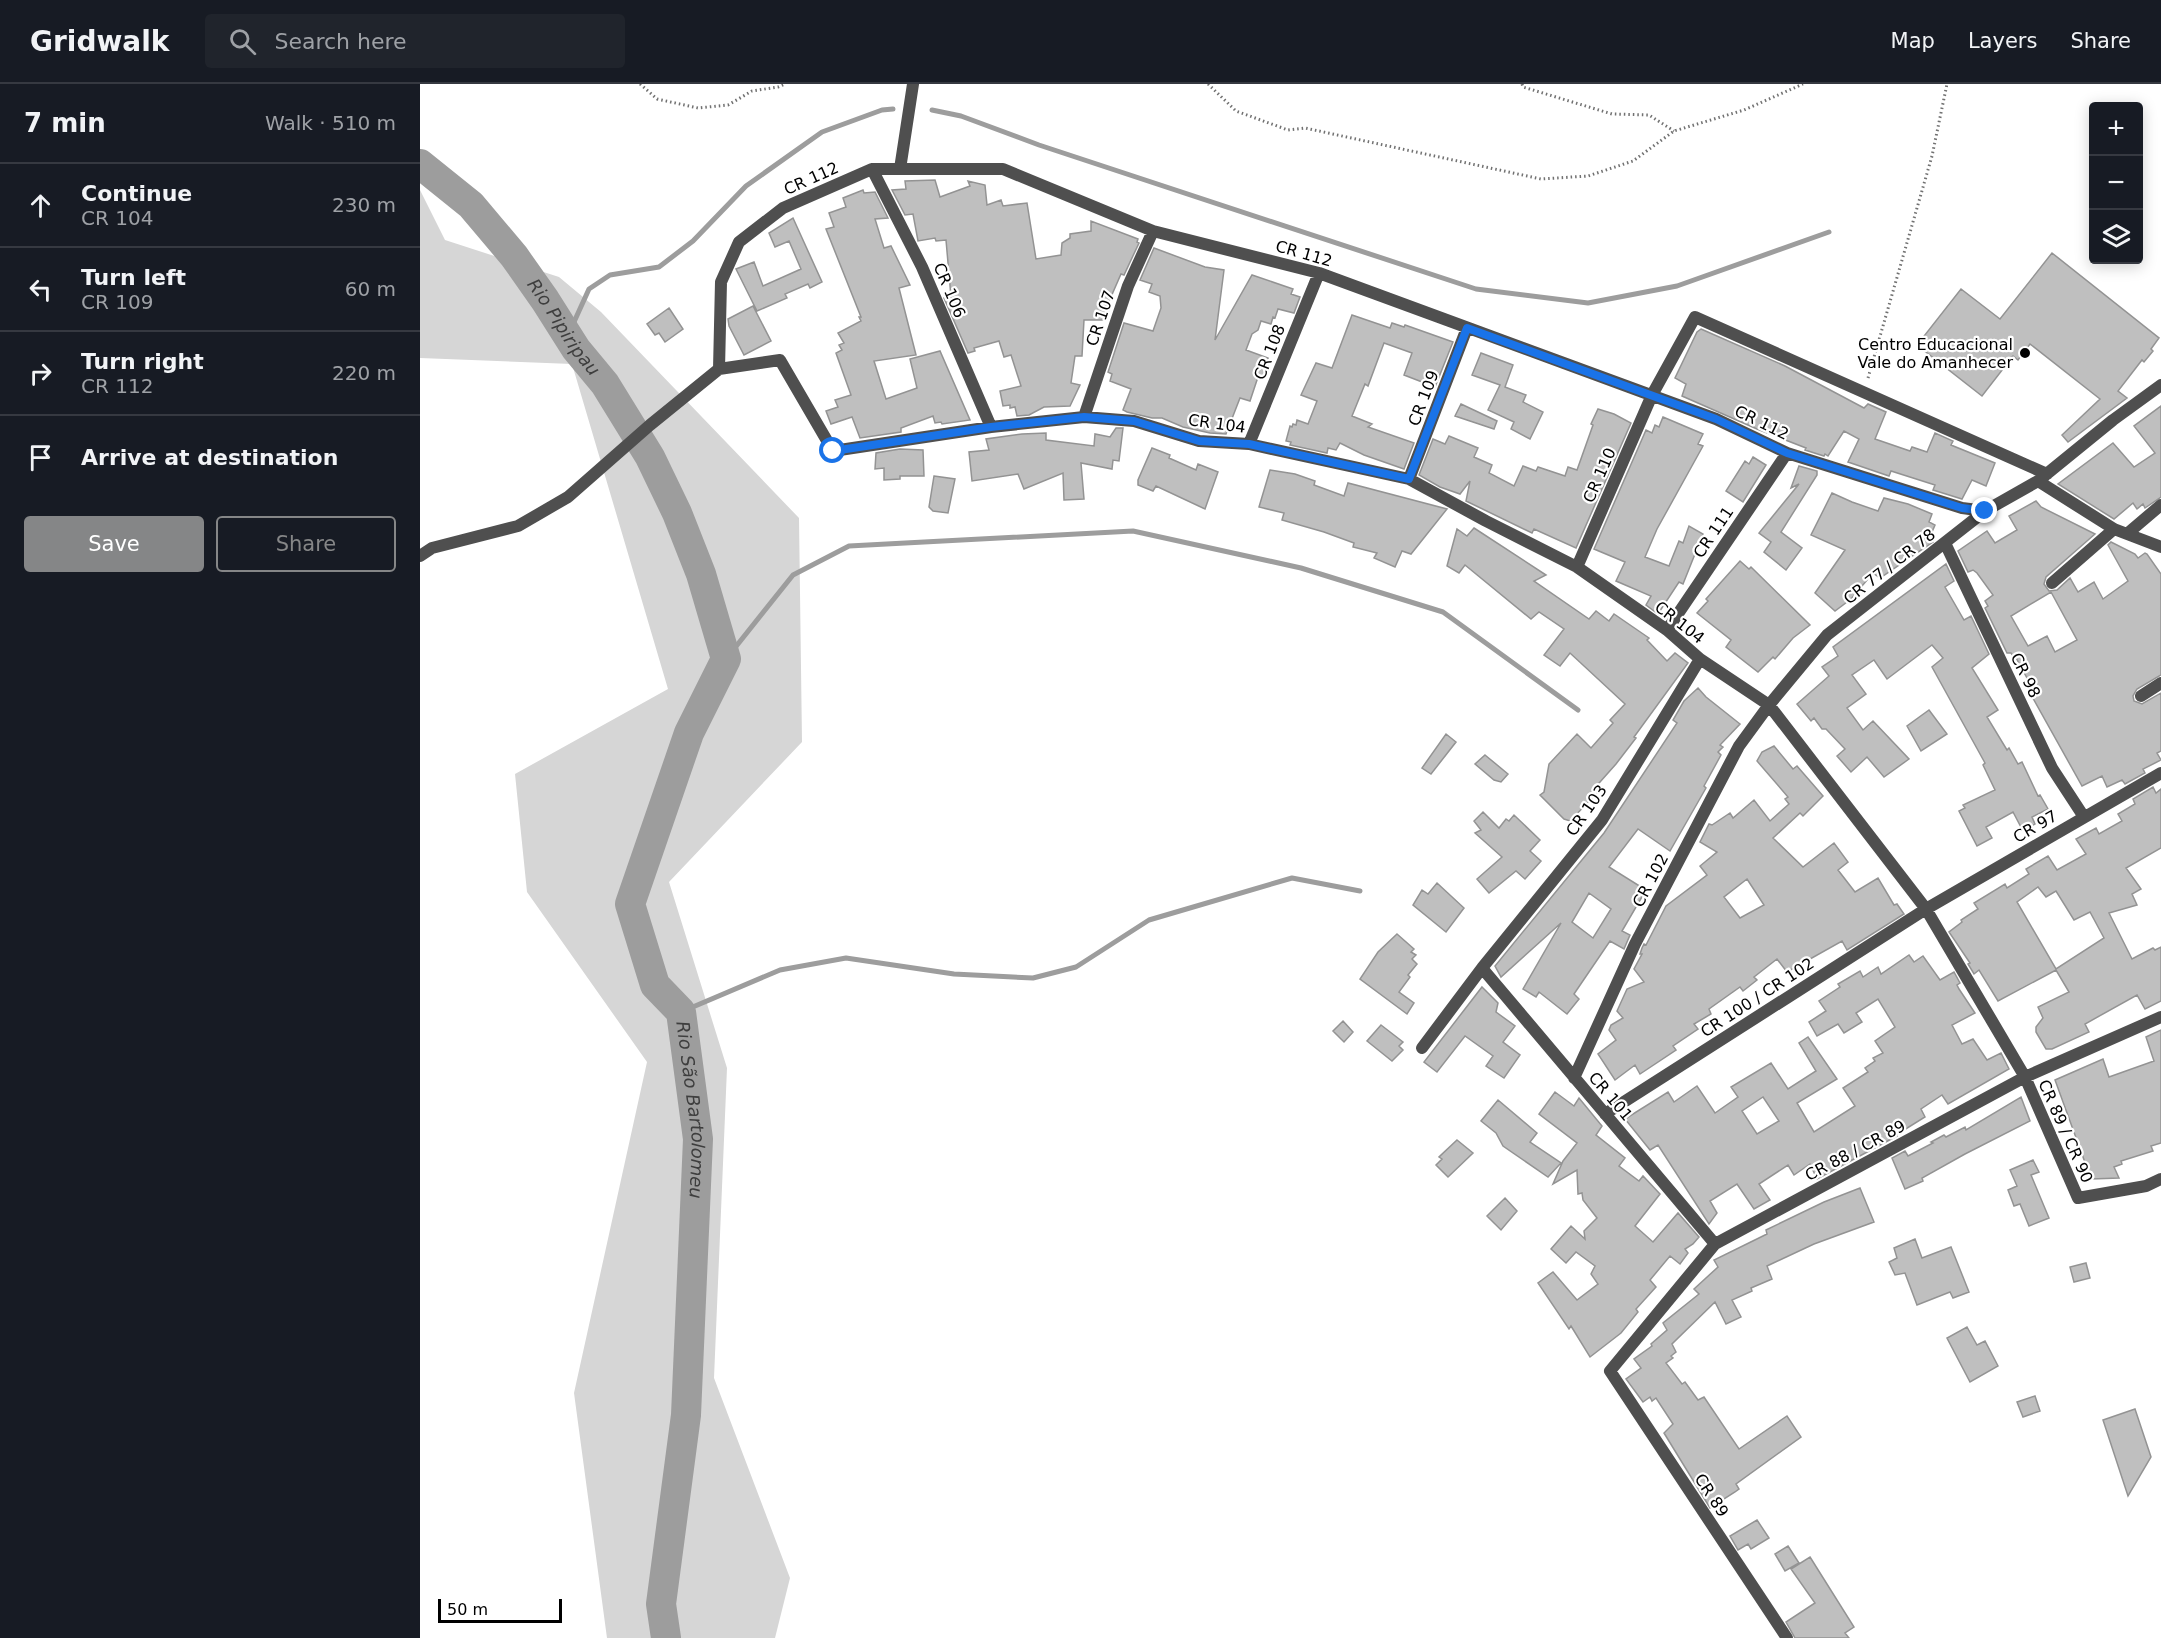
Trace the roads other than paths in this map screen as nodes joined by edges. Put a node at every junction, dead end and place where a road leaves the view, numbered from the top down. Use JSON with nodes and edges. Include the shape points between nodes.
{"nodes":[{"id":1,"x":914,"y":84,"type":"edge"},
{"id":2,"x":872,"y":169,"type":"junction"},
{"id":3,"x":900,"y":169,"type":"junction"},
{"id":4,"x":1154,"y":231,"type":"junction"},
{"id":5,"x":1319,"y":273,"type":"junction"},
{"id":6,"x":1467,"y":328,"type":"junction"},
{"id":7,"x":719,"y":369,"type":"junction"},
{"id":8,"x":2161,"y":385,"type":"edge"},
{"id":9,"x":1652,"y":396,"type":"junction"},
{"id":10,"x":1084,"y":417,"type":"junction"},
{"id":11,"x":991,"y":427,"type":"junction"},
{"id":12,"x":1249,"y":444,"type":"junction"},
{"id":13,"x":1787,"y":453,"type":"junction"},
{"id":14,"x":2042,"y":477,"type":"junction"},
{"id":15,"x":1409,"y":479,"type":"junction"},
{"id":16,"x":2161,"y":505,"type":"edge"},
{"id":17,"x":1985,"y":511,"type":"junction"},
{"id":18,"x":2114,"y":529,"type":"junction"},
{"id":19,"x":2128,"y":533,"type":"junction"},
{"id":20,"x":1945,"y":543,"type":"junction"},
{"id":21,"x":2161,"y":547,"type":"edge"},
{"id":22,"x":420,"y":556,"type":"edge"},
{"id":23,"x":1577,"y":567,"type":"junction"},
{"id":24,"x":2052,"y":583,"type":"dead end"},
{"id":25,"x":1666,"y":630,"type":"junction"},
{"id":26,"x":1700,"y":659,"type":"junction"},
{"id":27,"x":2161,"y":683,"type":"edge"},
{"id":28,"x":2141,"y":696,"type":"dead end"},
{"id":29,"x":1769,"y":705,"type":"junction"},
{"id":30,"x":2161,"y":772,"type":"edge"},
{"id":31,"x":2084,"y":817,"type":"junction"},
{"id":32,"x":1926,"y":909,"type":"junction"},
{"id":33,"x":1482,"y":968,"type":"junction"},
{"id":34,"x":2161,"y":1017,"type":"edge"},
{"id":35,"x":1422,"y":1048,"type":"dead end"},
{"id":36,"x":2025,"y":1077,"type":"junction"},
{"id":37,"x":1574,"y":1078,"type":"junction"},
{"id":38,"x":1605,"y":1114,"type":"junction"},
{"id":39,"x":2161,"y":1179,"type":"edge"},
{"id":40,"x":1715,"y":1244,"type":"junction"},
{"id":41,"x":1610,"y":1371,"type":"joint"},
{"id":42,"x":1787,"y":1638,"type":"edge"}],
"edges":[{"from":1,"to":3,"type":"street"},
{"from":2,"to":3,"type":"street","name":"CR 112"},
{"from":2,"to":7,"type":"street","name":"CR 112","via":[[783,208],[738,242],[722,282]]},
{"from":2,"to":11,"type":"street","name":"CR 106","via":[[922,267]]},
{"from":3,"to":4,"type":"street","name":"CR 112","via":[[1003,170]]},
{"from":4,"to":5,"type":"street","name":"CR 112"},
{"from":4,"to":10,"type":"street","name":"CR 107","via":[[1128,286]]},
{"from":5,"to":6,"type":"street","name":"CR 112"},
{"from":5,"to":12,"type":"street","name":"CR 108"},
{"from":6,"to":9,"type":"street","name":"CR 112"},
{"from":6,"to":15,"type":"street","name":"CR 109"},
{"from":7,"to":11,"type":"street","name":"CR 104","via":[[780,360],[833,451]]},
{"from":7,"to":22,"type":"street","via":[[568,497],[518,526],[432,548]]},
{"from":8,"to":14,"type":"street","name":"CR 77 / CR 78"},
{"from":9,"to":13,"type":"street","name":"CR 112","via":[[1716,419]]},
{"from":9,"to":14,"type":"street","name":"CR 110","via":[[1695,317]]},
{"from":9,"to":23,"type":"street","name":"CR 110"},
{"from":10,"to":11,"type":"street","name":"CR 104"},
{"from":10,"to":12,"type":"street","name":"CR 104","via":[[1134,421],[1199,441]]},
{"from":12,"to":15,"type":"street","name":"CR 104"},
{"from":13,"to":17,"type":"street","name":"CR 112","via":[[1962,508]]},
{"from":13,"to":25,"type":"street","name":"CR 111"},
{"from":14,"to":17,"type":"street","name":"CR 77 / CR 78"},
{"from":14,"to":18,"type":"street"},
{"from":15,"to":23,"type":"street","name":"CR 104"},
{"from":16,"to":19,"type":"street"},
{"from":17,"to":20,"type":"street","name":"CR 77 / CR 78"},
{"from":18,"to":19,"type":"street"},
{"from":18,"to":24,"type":"street"},
{"from":19,"to":21,"type":"street"},
{"from":20,"to":29,"type":"street","name":"CR 77 / CR 78","via":[[1827,635]]},
{"from":20,"to":31,"type":"street","name":"CR 98","via":[[2052,768]]},
{"from":23,"to":25,"type":"street","name":"CR 104"},
{"from":25,"to":26,"type":"street","name":"CR 104"},
{"from":26,"to":29,"type":"street","name":"CR 104"},
{"from":26,"to":33,"type":"street","name":"CR 103","via":[[1602,820]]},
{"from":27,"to":28,"type":"street"},
{"from":29,"to":32,"type":"street","name":"CR 104"},
{"from":29,"to":37,"type":"street","name":"CR 102","via":[[1739,746],[1635,944]]},
{"from":30,"to":31,"type":"street","name":"CR 97"},
{"from":31,"to":32,"type":"street","name":"CR 97"},
{"from":32,"to":36,"type":"street","name":"CR 89 / CR 90"},
{"from":32,"to":38,"type":"street","name":"CR 100 / CR 102"},
{"from":33,"to":35,"type":"street","name":"CR 103"},
{"from":33,"to":37,"type":"street","name":"CR 101"},
{"from":34,"to":36,"type":"street","name":"CR 88 / CR 89"},
{"from":36,"to":39,"type":"street","name":"CR 89 / CR 90","via":[[2078,1198],[2146,1186]]},
{"from":36,"to":40,"type":"street","name":"CR 88 / CR 89"},
{"from":37,"to":38,"type":"street","name":"CR 101"},
{"from":38,"to":40,"type":"street","name":"CR 101"},
{"from":40,"to":41,"type":"street","name":"CR 88 / CR 89"},
{"from":41,"to":42,"type":"street","name":"CR 89"}]}
